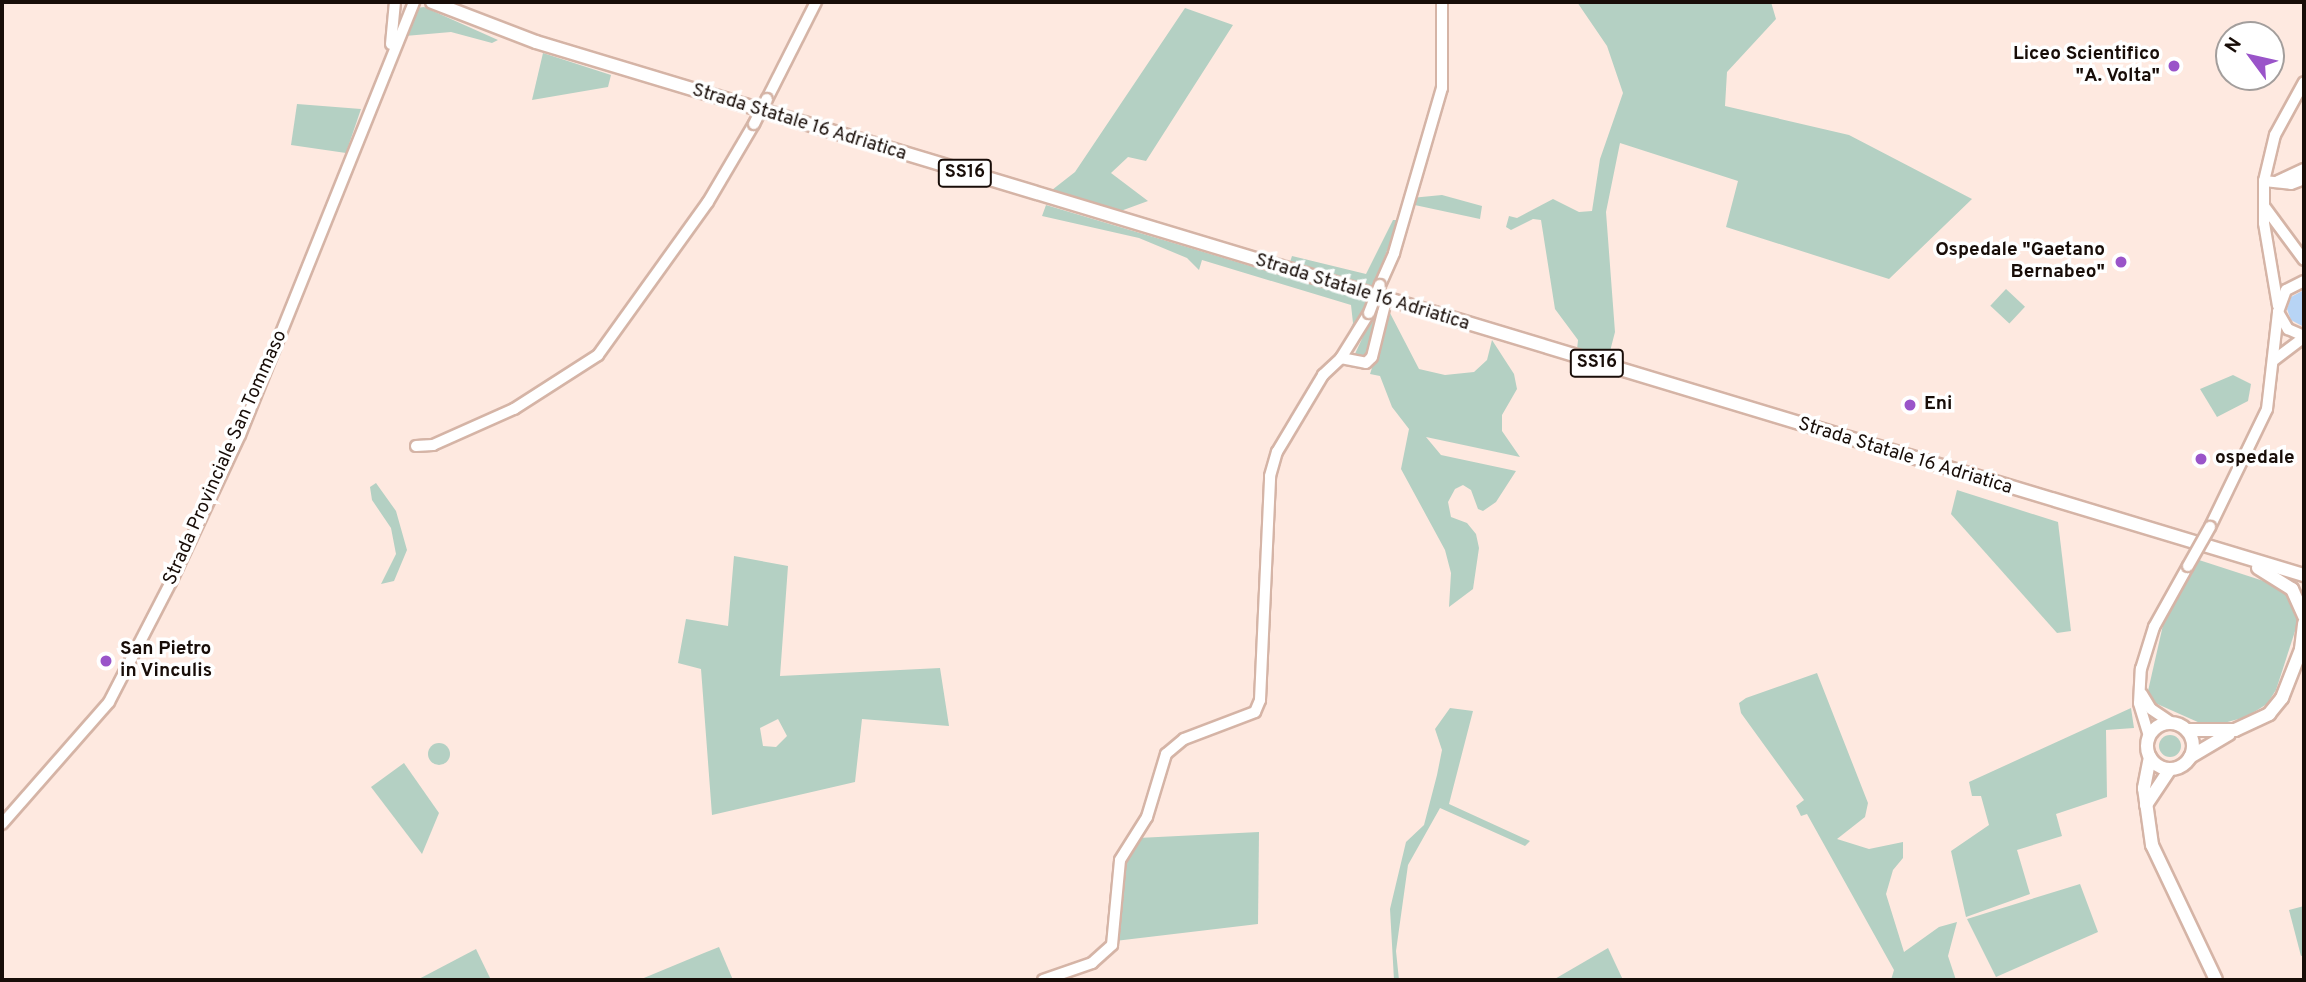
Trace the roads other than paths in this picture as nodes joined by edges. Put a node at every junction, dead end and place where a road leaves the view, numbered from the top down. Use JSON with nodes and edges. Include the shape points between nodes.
{"nodes":[{"id":1,"x":396,"y":2,"type":"edge"},
{"id":2,"x":414,"y":2,"type":"edge"},
{"id":3,"x":432,"y":2,"type":"edge"},
{"id":4,"x":453,"y":2,"type":"edge"},
{"id":5,"x":816,"y":2,"type":"edge"},
{"id":6,"x":1442,"y":2,"type":"edge"},
{"id":7,"x":464,"y":11,"type":"junction"},
{"id":8,"x":390,"y":57,"type":"junction"},
{"id":9,"x":2304,"y":82,"type":"edge"},
{"id":10,"x":2304,"y":169,"type":"edge"},
{"id":11,"x":2304,"y":179,"type":"edge"},
{"id":12,"x":2264,"y":181,"type":"junction"},
{"id":13,"x":2278,"y":181,"type":"junction"},
{"id":14,"x":2262,"y":203,"type":"junction"},
{"id":15,"x":2304,"y":260,"type":"edge"},
{"id":16,"x":2304,"y":281,"type":"edge"},
{"id":17,"x":1390,"y":301,"type":"junction"},
{"id":18,"x":2278,"y":309,"type":"junction"},
{"id":19,"x":2304,"y":336,"type":"edge"},
{"id":20,"x":1341,"y":358,"type":"junction"},
{"id":21,"x":2274,"y":360,"type":"junction"},
{"id":22,"x":416,"y":446,"type":"dead end"},
{"id":23,"x":2242,"y":560,"type":"junction"},
{"id":24,"x":2264,"y":566,"type":"junction"},
{"id":25,"x":2304,"y":573,"type":"edge"},
{"id":26,"x":2304,"y":582,"type":"edge"},
{"id":27,"x":2304,"y":616,"type":"edge"},
{"id":28,"x":2304,"y":623,"type":"edge"},
{"id":29,"x":2302,"y":645,"type":"edge"},
{"id":30,"x":2139,"y":684,"type":"junction"},
{"id":31,"x":2172,"y":723,"type":"junction"},
{"id":32,"x":2187,"y":730,"type":"junction"},
{"id":33,"x":2235,"y":730,"type":"junction"},
{"id":34,"x":2149,"y":736,"type":"junction"},
{"id":35,"x":2150,"y":757,"type":"junction"},
{"id":36,"x":2190,"y":757,"type":"junction"},
{"id":37,"x":2170,"y":769,"type":"junction"},
{"id":38,"x":2146,"y":806,"type":"junction"},
{"id":39,"x":2,"y":824,"type":"edge"},
{"id":40,"x":1043,"y":980,"type":"edge"},
{"id":41,"x":2216,"y":980,"type":"edge"}],
"edges":[{"from":1,"to":8,"type":"street","name":"Strada Provinciale San Tommaso"},
{"from":2,"to":8,"type":"street","name":"Strada Provinciale San Tommaso"},
{"from":3,"to":7,"type":"main road","name":"Strada Statale 16 Adriatica","number":"SS16"},
{"from":4,"to":7,"type":"main road","name":"Strada Statale 16 Adriatica","number":"SS16"},
{"from":5,"to":22,"type":"street","bridge":true,"via":[[708,202],[598,355],[514,410],[433,445]]},
{"from":6,"to":20,"type":"street","bridge":true,"via":[[1441,88],[1394,253],[1368,313]]},
{"from":7,"to":17,"type":"main road","name":"Strada Statale 16 Adriatica","number":"SS16","via":[[536,43]]},
{"from":8,"to":39,"type":"street","name":"Strada Provinciale San Tommaso","via":[[360,145],[240,435],[171,582],[109,702]]},
{"from":9,"to":12,"type":"street","via":[[2275,135]]},
{"from":10,"to":13,"type":"street"},
{"from":11,"to":13,"type":"street","via":[[2291,184]]},
{"from":12,"to":13,"type":"street"},
{"from":12,"to":14,"type":"street"},
{"from":14,"to":15,"type":"street"},
{"from":14,"to":18,"type":"street"},
{"from":16,"to":18,"type":"street","via":[[2289,286]]},
{"from":17,"to":20,"type":"street","via":[[1372,357],[1366,363]]},
{"from":17,"to":23,"type":"main road","name":"Strada Statale 16 Adriatica","number":"SS16"},
{"from":18,"to":19,"type":"street","via":[[2288,329]]},
{"from":18,"to":21,"type":"street"},
{"from":19,"to":21,"type":"street"},
{"from":20,"to":40,"type":"street","via":[[1309,396],[1270,476],[1260,700],[1255,712],[1184,738],[1166,754],[1147,817],[1120,859],[1112,945],[1092,964]]},
{"from":21,"to":30,"type":"street","bridge":true,"via":[[2263,421],[2154,627]]},
{"from":23,"to":24,"type":"main road","name":"Strada Statale 16 Adriatica","number":"SS16"},
{"from":23,"to":25,"type":"main road"},
{"from":23,"to":27,"type":"main road","via":[[2291,589]]},
{"from":24,"to":25,"type":"main road","name":"Strada Statale 16 Adriatica","number":"SS16"},
{"from":24,"to":26,"type":"main road","name":"Strada Statale 16 Adriatica","number":"SS16"},
{"from":28,"to":29,"type":"main road"},
{"from":29,"to":33,"type":"main road","via":[[2277,707]]},
{"from":30,"to":31,"type":"street","via":[[2147,704]]},
{"from":30,"to":34,"type":"street","via":[[2139,703]]},
{"from":31,"to":32,"type":"main road"},
{"from":31,"to":34,"type":"main road","via":[[2158,726]]},
{"from":32,"to":33,"type":"main road"},
{"from":32,"to":36,"type":"main road","via":[[2193,743]]},
{"from":33,"to":36,"type":"main road"},
{"from":34,"to":35,"type":"main road"},
{"from":35,"to":37,"type":"main road"},
{"from":35,"to":38,"type":"main road"},
{"from":36,"to":37,"type":"main road"},
{"from":37,"to":38,"type":"main road"},
{"from":38,"to":41,"type":"main road","via":[[2157,858]]}]}
